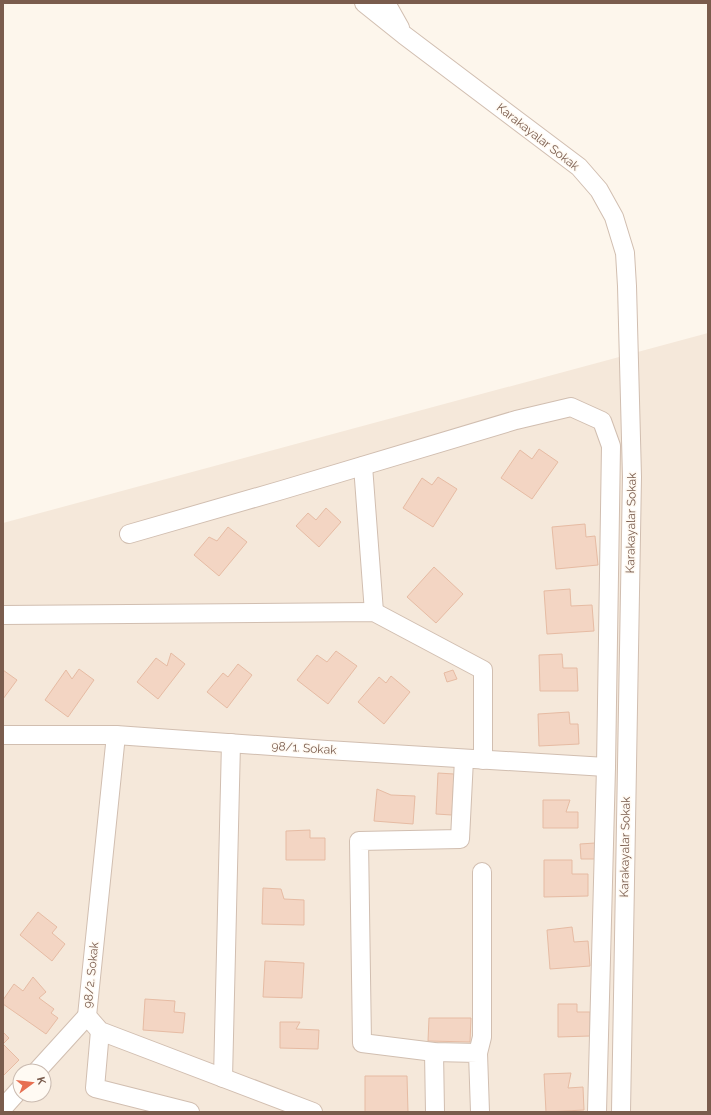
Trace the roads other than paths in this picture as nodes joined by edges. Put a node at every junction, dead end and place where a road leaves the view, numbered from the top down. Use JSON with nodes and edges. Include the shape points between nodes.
{"nodes":[{"id":1,"x":364,"y":3,"type":"edge"},
{"id":2,"x":386,"y":3,"type":"edge"},
{"id":3,"x":404,"y":35,"type":"junction"},
{"id":4,"x":364,"y":466,"type":"junction"},
{"id":5,"x":129,"y":534,"type":"dead end"},
{"id":6,"x":374,"y":612,"type":"junction"},
{"id":7,"x":3,"y":615,"type":"edge"},
{"id":8,"x":3,"y":735,"type":"edge"},
{"id":9,"x":116,"y":735,"type":"junction"},
{"id":10,"x":231,"y":743,"type":"junction"},
{"id":11,"x":464,"y":759,"type":"junction"},
{"id":12,"x":483,"y":760,"type":"junction"},
{"id":13,"x":606,"y":767,"type":"junction"},
{"id":14,"x":482,"y":872,"type":"dead end"},
{"id":15,"x":87,"y":1016,"type":"junction"},
{"id":16,"x":100,"y":1031,"type":"junction"},
{"id":17,"x":434,"y":1052,"type":"junction"},
{"id":18,"x":478,"y":1053,"type":"junction"},
{"id":19,"x":44,"y":1063,"type":"edge"},
{"id":20,"x":223,"y":1078,"type":"junction"},
{"id":21,"x":12,"y":1097,"type":"edge"},
{"id":22,"x":3,"y":1107,"type":"edge"},
{"id":23,"x":190,"y":1112,"type":"edge"},
{"id":24,"x":313,"y":1112,"type":"edge"},
{"id":25,"x":435,"y":1112,"type":"edge"},
{"id":26,"x":480,"y":1112,"type":"edge"},
{"id":27,"x":597,"y":1112,"type":"edge"},
{"id":28,"x":621,"y":1112,"type":"edge"}],
"edges":[{"from":1,"to":3,"type":"street","name":"Karakayalar Sokak"},
{"from":2,"to":3,"type":"street"},
{"from":3,"to":28,"type":"street","name":"Karakayalar Sokak","via":[[579,167],[599,190],[614,217],[625,253],[632,477]]},
{"from":4,"to":5,"type":"street"},
{"from":4,"to":6,"type":"street"},
{"from":4,"to":13,"type":"street","via":[[516,420],[571,407],[602,421],[611,446]]},
{"from":6,"to":7,"type":"street"},
{"from":6,"to":12,"type":"street","via":[[483,670]]},
{"from":8,"to":9,"type":"street","name":"98/1. Sokak"},
{"from":9,"to":10,"type":"street","name":"98/1. Sokak"},
{"from":9,"to":15,"type":"street","name":"98/2. Sokak"},
{"from":10,"to":11,"type":"street","name":"98/1. Sokak"},
{"from":10,"to":20,"type":"street"},
{"from":11,"to":12,"type":"street","name":"98/1. Sokak"},
{"from":11,"to":17,"type":"street","via":[[460,839],[359,841],[362,1043]]},
{"from":12,"to":13,"type":"street","name":"98/1. Sokak"},
{"from":13,"to":27,"type":"street"},
{"from":14,"to":18,"type":"street","via":[[482,1037]]},
{"from":15,"to":16,"type":"street","name":"98/2. Sokak"},
{"from":15,"to":19,"type":"street"},
{"from":16,"to":20,"type":"street","name":"98/2. Sokak"},
{"from":16,"to":23,"type":"street","via":[[95,1088]]},
{"from":17,"to":18,"type":"street"},
{"from":17,"to":25,"type":"street"},
{"from":18,"to":26,"type":"street"},
{"from":20,"to":24,"type":"street","name":"98/2. Sokak"},
{"from":21,"to":22,"type":"street"}]}
